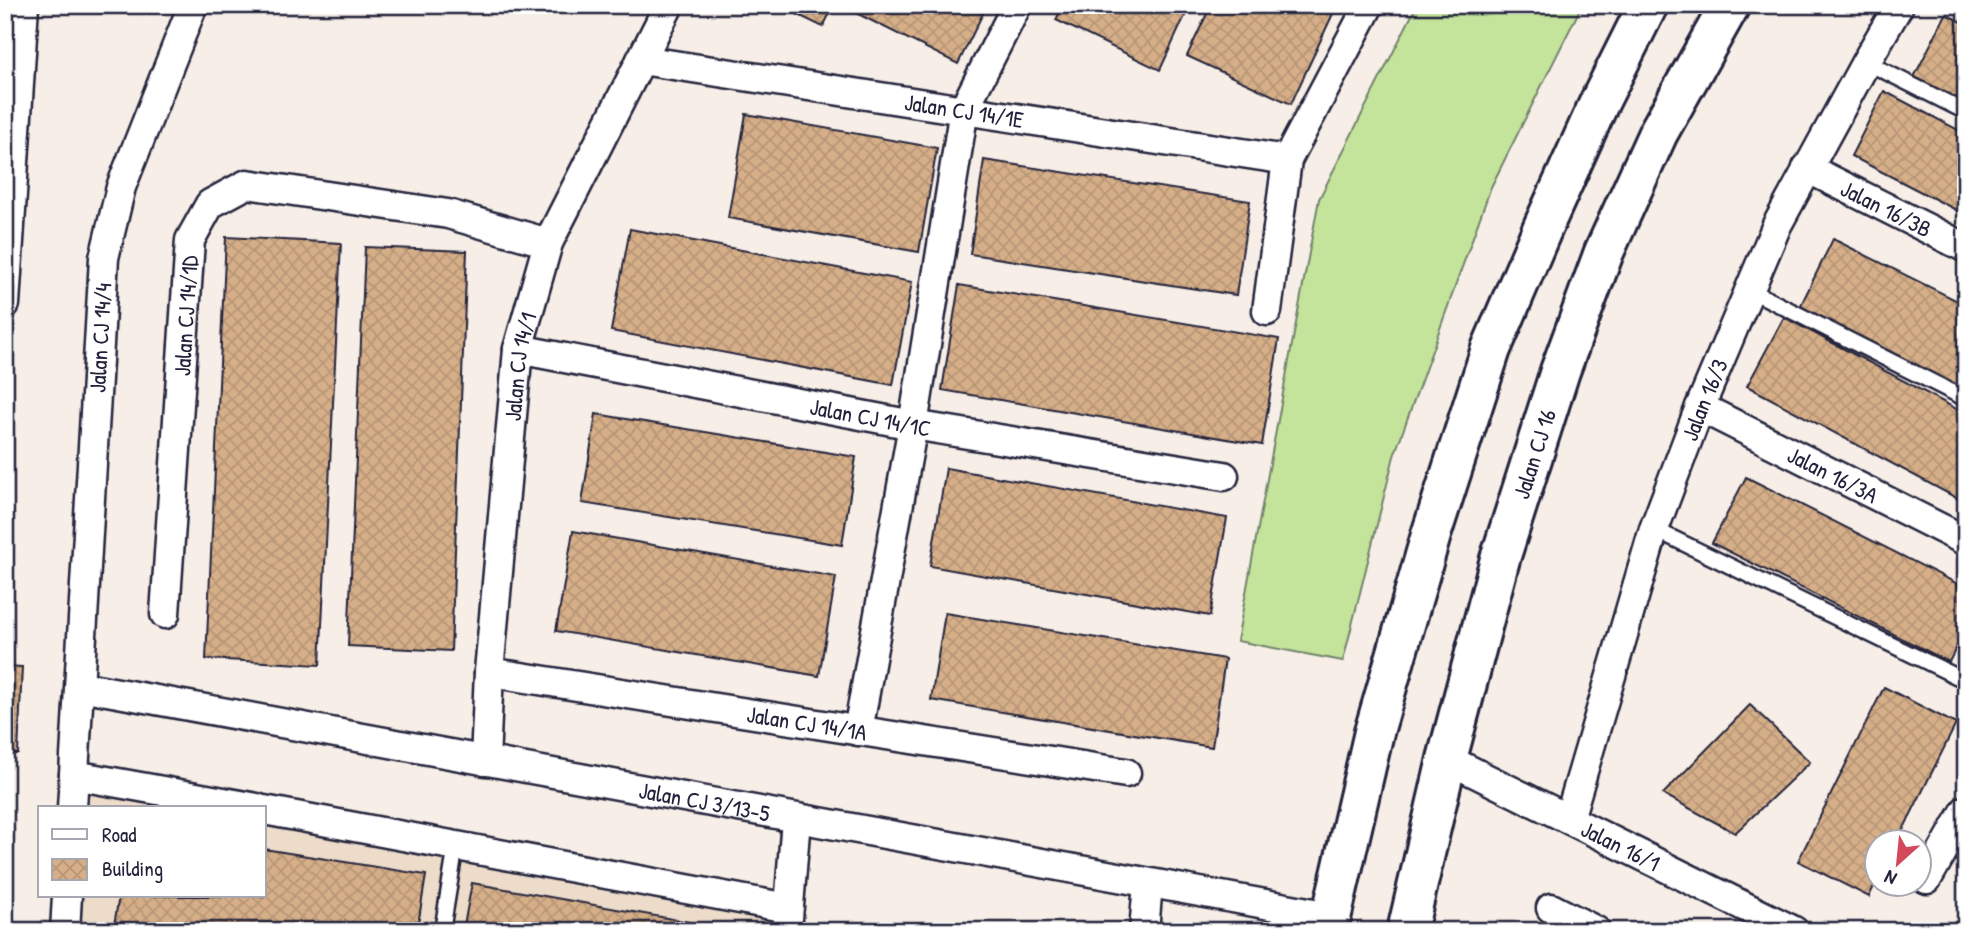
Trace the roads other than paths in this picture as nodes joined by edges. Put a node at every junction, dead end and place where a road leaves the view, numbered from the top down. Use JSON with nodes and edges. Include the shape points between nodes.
{"nodes":[{"id":1,"x":24,"y":5,"type":"edge"},
{"id":2,"x":193,"y":5,"type":"edge"},
{"id":3,"x":669,"y":5,"type":"edge"},
{"id":4,"x":1017,"y":5,"type":"edge"},
{"id":5,"x":1369,"y":5,"type":"edge"},
{"id":6,"x":1648,"y":5,"type":"edge"},
{"id":7,"x":1730,"y":5,"type":"edge"},
{"id":8,"x":1899,"y":5,"type":"edge"},
{"id":9,"x":641,"y":60,"type":"junction"},
{"id":10,"x":1866,"y":62,"type":"junction"},
{"id":11,"x":964,"y":109,"type":"junction"},
{"id":12,"x":1966,"y":112,"type":"edge"},
{"id":13,"x":1287,"y":160,"type":"junction"},
{"id":14,"x":1807,"y":168,"type":"junction"},
{"id":15,"x":548,"y":243,"type":"junction"},
{"id":16,"x":1966,"y":248,"type":"edge"},
{"id":17,"x":1750,"y":289,"type":"junction"},
{"id":18,"x":5,"y":304,"type":"edge"},
{"id":19,"x":1267,"y":311,"type":"dead end"},
{"id":20,"x":518,"y":349,"type":"junction"},
{"id":21,"x":1966,"y":399,"type":"edge"},
{"id":22,"x":1700,"y":407,"type":"junction"},
{"id":23,"x":913,"y":425,"type":"junction"},
{"id":24,"x":1224,"y":476,"type":"dead end"},
{"id":25,"x":1654,"y":529,"type":"junction"},
{"id":26,"x":1966,"y":541,"type":"edge"},
{"id":27,"x":165,"y":614,"type":"dead end"},
{"id":28,"x":489,"y":672,"type":"junction"},
{"id":29,"x":1966,"y":681,"type":"edge"},
{"id":30,"x":80,"y":686,"type":"junction"},
{"id":31,"x":858,"y":731,"type":"junction"},
{"id":32,"x":1447,"y":759,"type":"junction"},
{"id":33,"x":485,"y":761,"type":"junction"},
{"id":34,"x":1126,"y":773,"type":"dead end"},
{"id":35,"x":75,"y":775,"type":"junction"},
{"id":36,"x":72,"y":806,"type":"edge"},
{"id":37,"x":246,"y":806,"type":"edge"},
{"id":38,"x":266,"y":810,"type":"edge"},
{"id":39,"x":1966,"y":810,"type":"edge"},
{"id":40,"x":796,"y":819,"type":"junction"},
{"id":41,"x":1569,"y":819,"type":"junction"},
{"id":42,"x":456,"y":845,"type":"junction"},
{"id":43,"x":1932,"y":870,"type":"edge"},
{"id":44,"x":1148,"y":883,"type":"junction"},
{"id":45,"x":67,"y":898,"type":"edge"},
{"id":46,"x":1551,"y":908,"type":"dead end"},
{"id":47,"x":788,"y":919,"type":"edge"},
{"id":48,"x":1329,"y":924,"type":"edge"},
{"id":49,"x":65,"y":931,"type":"edge"},
{"id":50,"x":442,"y":931,"type":"edge"},
{"id":51,"x":1144,"y":931,"type":"edge"},
{"id":52,"x":1407,"y":931,"type":"edge"},
{"id":53,"x":1596,"y":931,"type":"edge"},
{"id":54,"x":1794,"y":931,"type":"edge"}],
"edges":[{"from":1,"to":18,"type":"street"},
{"from":2,"to":30,"type":"street","name":"Jalan CJ 14/4","via":[[121,187],[104,258]]},
{"from":3,"to":9,"type":"street","name":"Jalan CJ 14/1"},
{"from":4,"to":11,"type":"street"},
{"from":5,"to":13,"type":"street"},
{"from":6,"to":48,"type":"street","via":[[1542,227],[1491,349],[1374,732]]},
{"from":7,"to":32,"type":"street","name":"Jalan CJ 16","via":[[1658,133],[1604,252],[1500,559]]},
{"from":8,"to":10,"type":"street","name":"Jalan 16/3"},
{"from":9,"to":11,"type":"street","name":"Jalan CJ 14/1E"},
{"from":9,"to":15,"type":"street","name":"Jalan CJ 14/1"},
{"from":10,"to":12,"type":"lane"},
{"from":10,"to":14,"type":"street","name":"Jalan 16/3"},
{"from":11,"to":13,"type":"street","name":"Jalan CJ 14/1E"},
{"from":11,"to":23,"type":"street"},
{"from":13,"to":19,"type":"street"},
{"from":14,"to":16,"type":"street","name":"Jalan 16/3B"},
{"from":14,"to":17,"type":"street","name":"Jalan 16/3"},
{"from":15,"to":20,"type":"street","name":"Jalan CJ 14/1"},
{"from":15,"to":27,"type":"street","name":"Jalan CJ 14/1D","via":[[448,214],[247,184],[211,204],[190,240]]},
{"from":17,"to":21,"type":"lane"},
{"from":17,"to":22,"type":"street","name":"Jalan 16/3"},
{"from":20,"to":23,"type":"street","name":"Jalan CJ 14/1C"},
{"from":20,"to":28,"type":"street","name":"Jalan CJ 14/1"},
{"from":22,"to":25,"type":"street","name":"Jalan 16/3"},
{"from":22,"to":26,"type":"street","name":"Jalan 16/3A"},
{"from":23,"to":24,"type":"street","name":"Jalan CJ 14/1C"},
{"from":23,"to":31,"type":"street"},
{"from":25,"to":29,"type":"lane"},
{"from":25,"to":41,"type":"street","name":"Jalan 16/3"},
{"from":28,"to":31,"type":"street","name":"Jalan CJ 14/1A"},
{"from":28,"to":33,"type":"street","name":"Jalan CJ 14/1"},
{"from":30,"to":33,"type":"street","name":"Jalan CJ 3/13-5"},
{"from":30,"to":35,"type":"street","name":"Jalan CJ 14/4"},
{"from":31,"to":34,"type":"street","name":"Jalan CJ 14/1A"},
{"from":32,"to":41,"type":"street","name":"Jalan 16/1"},
{"from":32,"to":52,"type":"street","name":"Jalan CJ 16"},
{"from":33,"to":40,"type":"street","name":"Jalan CJ 3/13-5"},
{"from":35,"to":36,"type":"street","name":"Jalan CJ 14/4"},
{"from":35,"to":37,"type":"street"},
{"from":38,"to":42,"type":"street"},
{"from":39,"to":43,"type":"street"},
{"from":40,"to":44,"type":"street","name":"Jalan CJ 3/13-5"},
{"from":40,"to":47,"type":"street"},
{"from":41,"to":54,"type":"street","name":"Jalan 16/1"},
{"from":42,"to":47,"type":"street"},
{"from":42,"to":50,"type":"lane"},
{"from":44,"to":48,"type":"street","name":"Jalan CJ 3/13-5"},
{"from":44,"to":51,"type":"street"},
{"from":45,"to":49,"type":"street"},
{"from":46,"to":53,"type":"street"}]}
